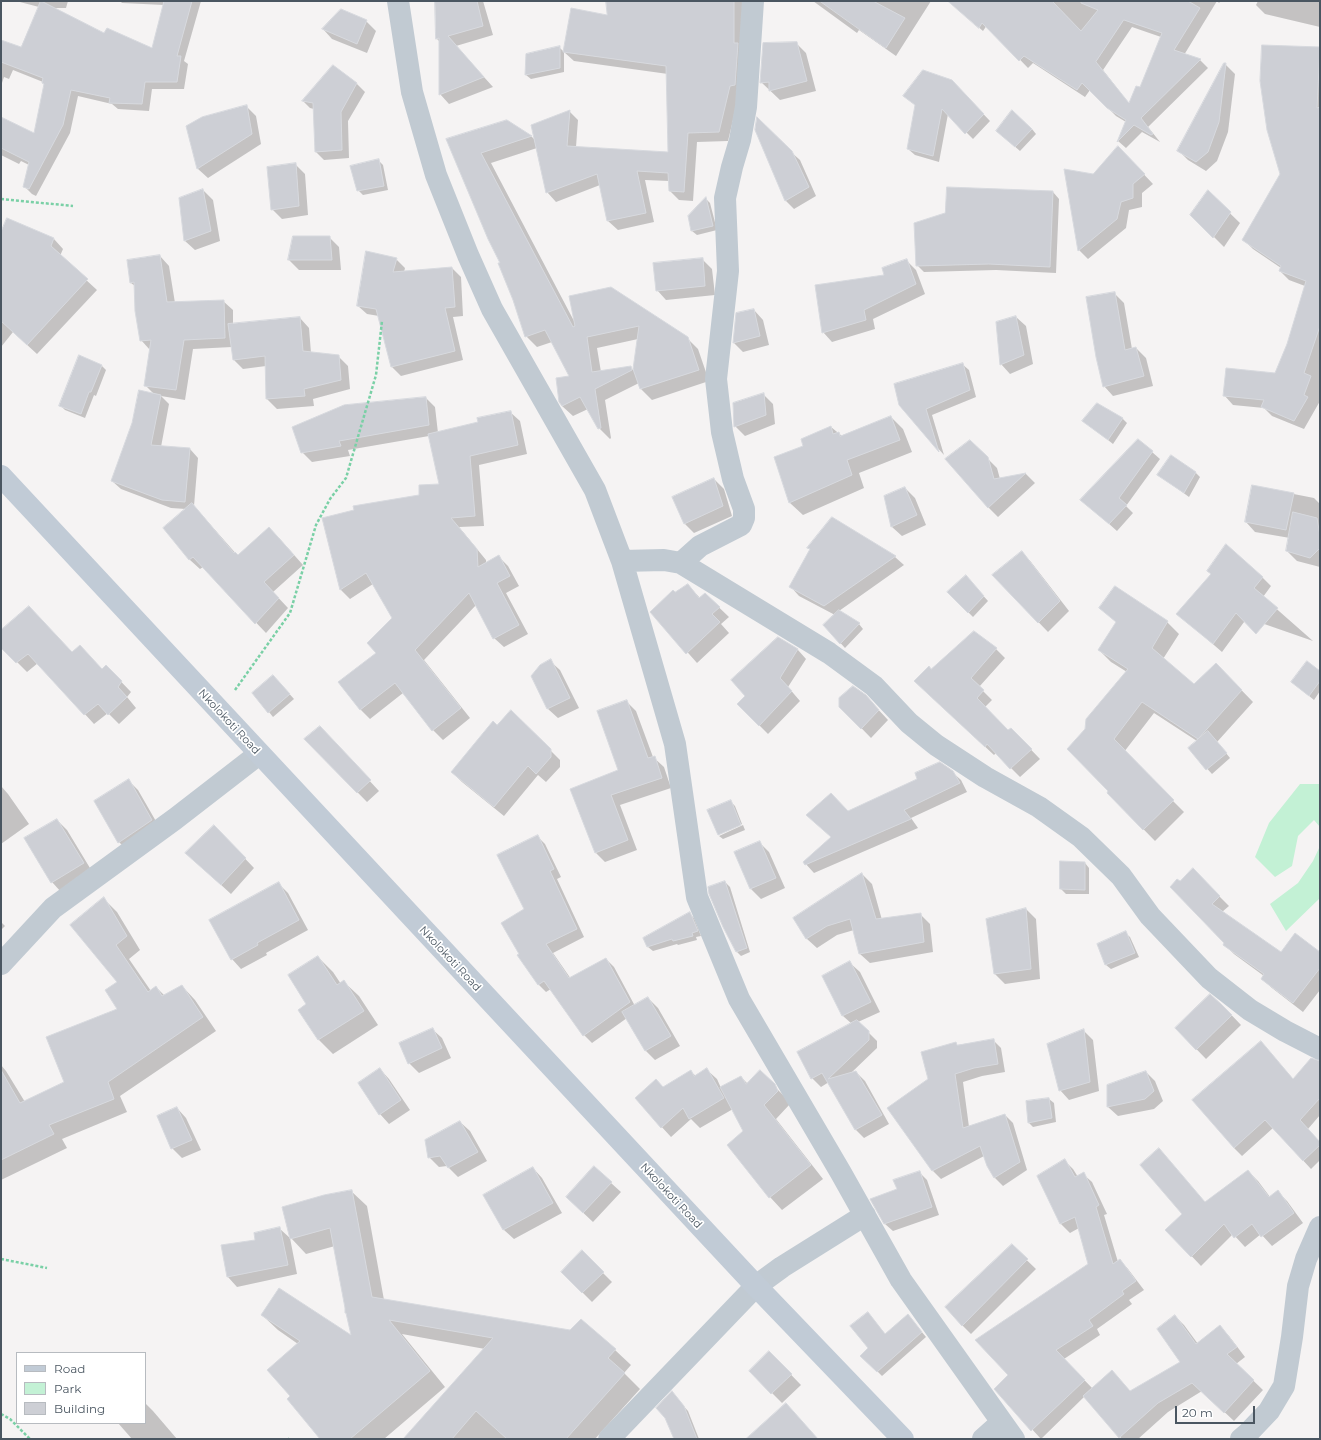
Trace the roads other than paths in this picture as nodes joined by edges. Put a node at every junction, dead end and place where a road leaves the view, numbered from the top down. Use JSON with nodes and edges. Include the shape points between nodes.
{"nodes":[{"id":1,"x":398,"y":1,"type":"edge"},
{"id":2,"x":753,"y":1,"type":"edge"},
{"id":3,"x":1,"y":476,"type":"edge"},
{"id":4,"x":622,"y":561,"type":"junction"},
{"id":5,"x":681,"y":563,"type":"junction"},
{"id":6,"x":259,"y":754,"type":"junction"},
{"id":7,"x":1,"y":964,"type":"edge"},
{"id":8,"x":1320,"y":1049,"type":"edge"},
{"id":9,"x":865,"y":1215,"type":"junction"},
{"id":10,"x":1320,"y":1227,"type":"edge"},
{"id":11,"x":756,"y":1286,"type":"junction"},
{"id":12,"x":1008,"y":1430,"type":"edge"},
{"id":13,"x":609,"y":1439,"type":"edge"},
{"id":14,"x":903,"y":1439,"type":"edge"},
{"id":15,"x":982,"y":1439,"type":"edge"},
{"id":16,"x":1241,"y":1439,"type":"edge"}],
"edges":[{"from":1,"to":4,"type":"street","via":[[412,92],[436,175],[492,309],[595,490]]},
{"from":2,"to":5,"type":"street","via":[[746,107],[725,198],[728,271],[716,379],[722,432],[733,479],[744,509],[744,518],[741,525],[700,546]]},
{"from":3,"to":6,"type":"main road","name":"Nkolokoti Road"},
{"from":4,"to":5,"type":"street","via":[[664,560]]},
{"from":4,"to":9,"type":"street","via":[[675,744],[697,896],[739,999]]},
{"from":5,"to":8,"type":"street","via":[[829,653],[874,686],[909,724],[936,745],[984,777],[1039,807],[1081,837],[1120,876],[1150,916],[1209,978],[1250,1010]]},
{"from":6,"to":7,"type":"street","via":[[175,820],[53,908]]},
{"from":6,"to":11,"type":"main road","name":"Nkolokoti Road"},
{"from":9,"to":11,"type":"street"},
{"from":9,"to":12,"type":"street","via":[[901,1280]]},
{"from":10,"to":16,"type":"street","via":[[1298,1286],[1284,1386],[1270,1411]]},
{"from":11,"to":13,"type":"street"},
{"from":11,"to":14,"type":"main road","name":"Nkolokoti Road"},
{"from":12,"to":15,"type":"street"}]}
